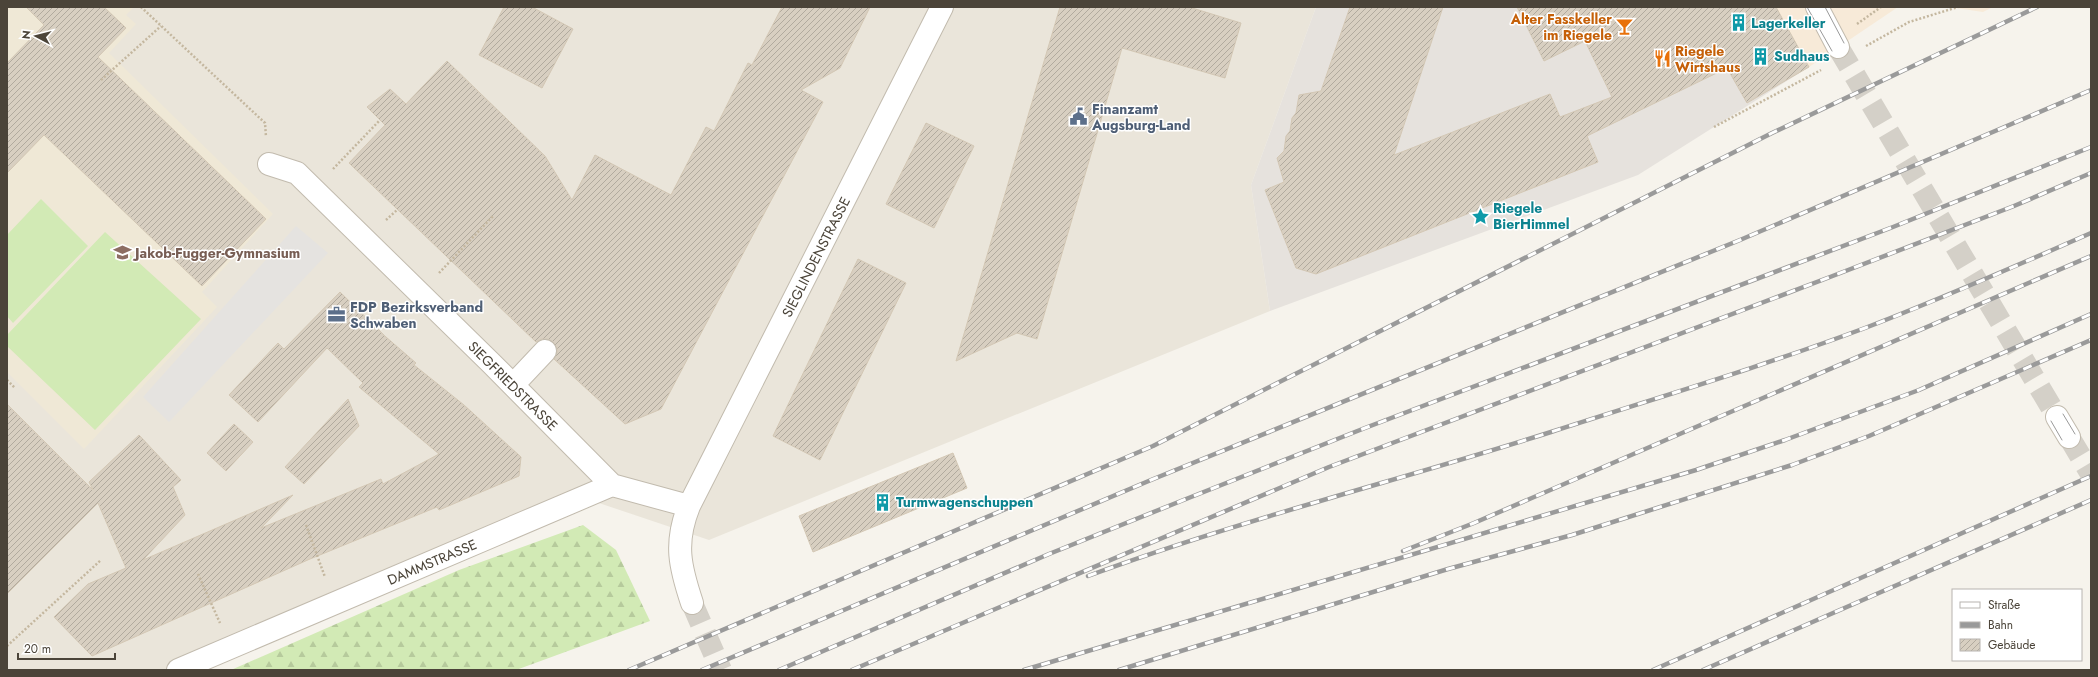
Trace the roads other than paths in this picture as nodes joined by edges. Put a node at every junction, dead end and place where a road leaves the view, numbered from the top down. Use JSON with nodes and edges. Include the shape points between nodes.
{"nodes":[{"id":1,"x":942,"y":7,"type":"edge"},
{"id":2,"x":1817,"y":7,"type":"edge"},
{"id":3,"x":1838,"y":47,"type":"tunnel mouth"},
{"id":4,"x":269,"y":164,"type":"road end"},
{"id":5,"x":545,"y":351,"type":"dead end"},
{"id":6,"x":513,"y":385,"type":"junction"},
{"id":7,"x":2057,"y":418,"type":"tunnel mouth"},
{"id":8,"x":2069,"y":437,"type":"tunnel mouth"},
{"id":9,"x":612,"y":485,"type":"junction"},
{"id":10,"x":689,"y":506,"type":"junction"},
{"id":11,"x":692,"y":603,"type":"tunnel mouth"},
{"id":12,"x":178,"y":670,"type":"edge"}],
"edges":[{"from":1,"to":10,"type":"street","name":"SIEGLINDENSTRASSE"},
{"from":2,"to":3,"type":"street"},
{"from":4,"to":6,"type":"street","name":"SIEGFRIEDSTRASSE","via":[[296,173],[314,189]]},
{"from":5,"to":6,"type":"street"},
{"from":6,"to":9,"type":"street","name":"SIEGFRIEDSTRASSE"},
{"from":7,"to":8,"type":"street"},
{"from":9,"to":10,"type":"street"},
{"from":9,"to":12,"type":"street","name":"DAMMSTRASSE"},
{"from":10,"to":11,"type":"street","name":"SIEGLINDENSTRASSE","via":[[678,543],[683,577]]}]}
